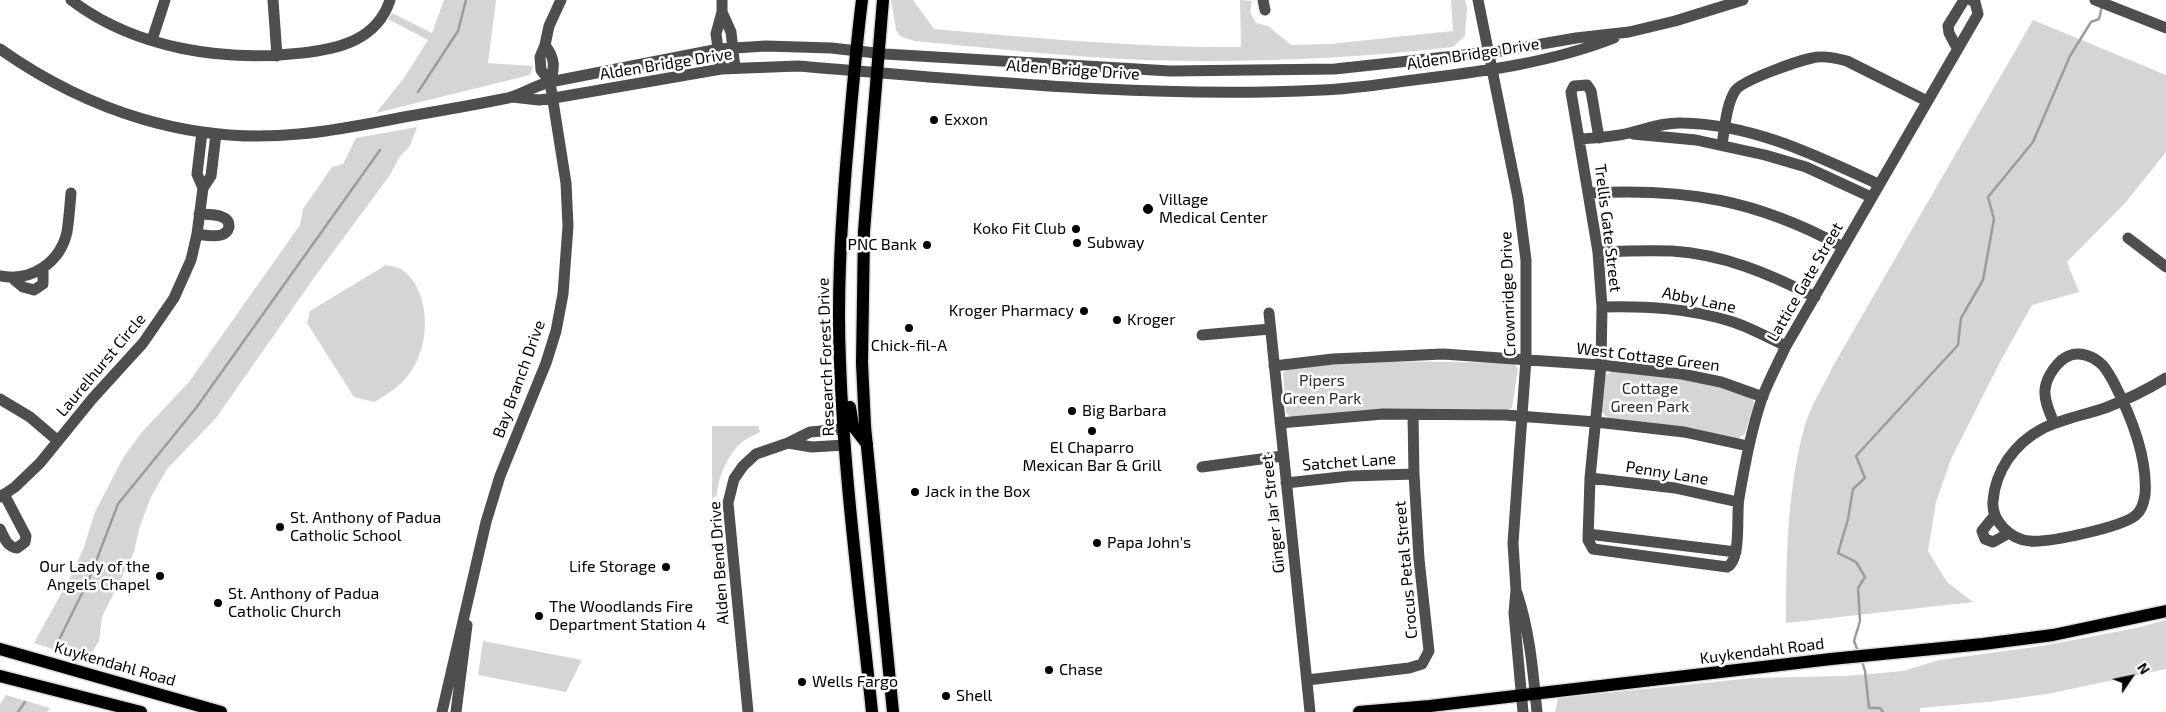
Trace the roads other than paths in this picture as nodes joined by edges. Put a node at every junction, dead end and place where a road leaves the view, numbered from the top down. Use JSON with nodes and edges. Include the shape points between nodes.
{"nodes":[{"id":1,"x":71,"y":0,"type":"edge"},
{"id":2,"x":165,"y":0,"type":"edge"},
{"id":3,"x":274,"y":0,"type":"edge"},
{"id":4,"x":390,"y":0,"type":"edge"},
{"id":5,"x":561,"y":0,"type":"edge"},
{"id":6,"x":722,"y":0,"type":"edge"},
{"id":7,"x":862,"y":0,"type":"edge"},
{"id":8,"x":884,"y":0,"type":"edge"},
{"id":9,"x":1478,"y":0,"type":"edge"},
{"id":10,"x":1744,"y":0,"type":"edge"},
{"id":11,"x":1964,"y":0,"type":"edge"},
{"id":12,"x":1971,"y":0,"type":"edge"},
{"id":13,"x":2095,"y":0,"type":"edge"},
{"id":14,"x":722,"y":12,"type":"junction"},
{"id":15,"x":2166,"y":28,"type":"edge"},
{"id":16,"x":1630,"y":32,"type":"junction"},
{"id":17,"x":152,"y":40,"type":"junction"},
{"id":18,"x":733,"y":48,"type":"junction"},
{"id":19,"x":1957,"y":48,"type":"junction"},
{"id":20,"x":0,"y":50,"type":"edge"},
{"id":21,"x":718,"y":50,"type":"junction"},
{"id":22,"x":855,"y":51,"type":"junction"},
{"id":23,"x":1488,"y":52,"type":"junction"},
{"id":24,"x":879,"y":54,"type":"junction"},
{"id":25,"x":277,"y":56,"type":"junction"},
{"id":26,"x":735,"y":68,"type":"junction"},
{"id":27,"x":721,"y":69,"type":"junction"},
{"id":28,"x":1492,"y":69,"type":"junction"},
{"id":29,"x":854,"y":70,"type":"junction"},
{"id":30,"x":877,"y":72,"type":"junction"},
{"id":31,"x":550,"y":82,"type":"junction"},
{"id":32,"x":511,"y":97,"type":"junction"},
{"id":33,"x":554,"y":98,"type":"junction"},
{"id":34,"x":1927,"y":101,"type":"junction"},
{"id":35,"x":1725,"y":127,"type":"junction"},
{"id":36,"x":202,"y":132,"type":"junction"},
{"id":37,"x":1629,"y":133,"type":"junction"},
{"id":38,"x":216,"y":134,"type":"junction"},
{"id":39,"x":1599,"y":138,"type":"junction"},
{"id":40,"x":1580,"y":139,"type":"junction"},
{"id":41,"x":1722,"y":144,"type":"junction"},
{"id":42,"x":1878,"y":184,"type":"junction"},
{"id":43,"x":203,"y":188,"type":"junction"},
{"id":44,"x":71,"y":193,"type":"dead end"},
{"id":45,"x":1589,"y":193,"type":"junction"},
{"id":46,"x":1871,"y":197,"type":"junction"},
{"id":47,"x":199,"y":214,"type":"junction"},
{"id":48,"x":197,"y":234,"type":"junction"},
{"id":49,"x":2128,"y":238,"type":"dead end"},
{"id":50,"x":1844,"y":247,"type":"junction"},
{"id":51,"x":1598,"y":252,"type":"junction"},
{"id":52,"x":2166,"y":267,"type":"edge"},
{"id":53,"x":43,"y":268,"type":"junction"},
{"id":54,"x":5,"y":276,"type":"edge"},
{"id":55,"x":1815,"y":297,"type":"junction"},
{"id":56,"x":1602,"y":307,"type":"junction"},
{"id":57,"x":1269,"y":313,"type":"dead end"},
{"id":58,"x":1270,"y":329,"type":"junction"},
{"id":59,"x":1202,"y":335,"type":"dead end"},
{"id":60,"x":1786,"y":346,"type":"junction"},
{"id":61,"x":1526,"y":360,"type":"junction"},
{"id":62,"x":1601,"y":365,"type":"junction"},
{"id":63,"x":1274,"y":366,"type":"junction"},
{"id":64,"x":841,"y":378,"type":"junction"},
{"id":65,"x":2166,"y":378,"type":"edge"},
{"id":66,"x":1763,"y":397,"type":"junction"},
{"id":67,"x":0,"y":399,"type":"edge"},
{"id":68,"x":2123,"y":400,"type":"junction"},
{"id":69,"x":1413,"y":415,"type":"junction"},
{"id":70,"x":1522,"y":417,"type":"junction"},
{"id":71,"x":1596,"y":422,"type":"junction"},
{"id":72,"x":1280,"y":423,"type":"junction"},
{"id":73,"x":2054,"y":423,"type":"junction"},
{"id":74,"x":844,"y":429,"type":"junction"},
{"id":75,"x":58,"y":441,"type":"junction"},
{"id":76,"x":788,"y":443,"type":"junction"},
{"id":77,"x":867,"y":444,"type":"junction"},
{"id":78,"x":845,"y":445,"type":"junction"},
{"id":79,"x":1748,"y":446,"type":"junction"},
{"id":80,"x":1283,"y":456,"type":"junction"},
{"id":81,"x":1202,"y":467,"type":"dead end"},
{"id":82,"x":1414,"y":474,"type":"junction"},
{"id":83,"x":1590,"y":478,"type":"junction"},
{"id":84,"x":1286,"y":483,"type":"junction"},
{"id":85,"x":872,"y":492,"type":"junction"},
{"id":86,"x":2,"y":496,"type":"edge"},
{"id":87,"x":1738,"y":502,"type":"junction"},
{"id":88,"x":1995,"y":515,"type":"junction"},
{"id":89,"x":0,"y":529,"type":"edge"},
{"id":90,"x":2009,"y":533,"type":"junction"},
{"id":91,"x":1736,"y":552,"type":"joint"},
{"id":92,"x":1516,"y":590,"type":"junction"},
{"id":93,"x":470,"y":594,"type":"junction"},
{"id":94,"x":2166,"y":611,"type":"edge"},
{"id":95,"x":0,"y":649,"type":"edge"},
{"id":96,"x":0,"y":676,"type":"edge"},
{"id":97,"x":1307,"y":680,"type":"junction"},
{"id":98,"x":130,"y":685,"type":"junction"},
{"id":99,"x":1535,"y":694,"type":"junction"},
{"id":100,"x":1522,"y":696,"type":"junction"},
{"id":101,"x":141,"y":712,"type":"edge"},
{"id":102,"x":221,"y":712,"type":"edge"},
{"id":103,"x":442,"y":712,"type":"edge"},
{"id":104,"x":456,"y":712,"type":"edge"},
{"id":105,"x":748,"y":712,"type":"edge"},
{"id":106,"x":872,"y":712,"type":"edge"},
{"id":107,"x":893,"y":712,"type":"edge"},
{"id":108,"x":1310,"y":712,"type":"edge"},
{"id":109,"x":1359,"y":712,"type":"edge"},
{"id":110,"x":1523,"y":712,"type":"edge"},
{"id":111,"x":1537,"y":712,"type":"edge"}],
"edges":[{"from":1,"to":17,"type":"street","via":[[95,16]]},
{"from":2,"to":17,"type":"street"},
{"from":3,"to":25,"type":"street"},
{"from":4,"to":25,"type":"street","via":[[376,25],[357,40],[334,48]]},
{"from":5,"to":31,"type":"street","via":[[549,26],[546,45],[555,67]]},
{"from":6,"to":14,"type":"street"},
{"from":7,"to":22,"type":"main road","name":"Research Forest Drive"},
{"from":8,"to":24,"type":"main road"},
{"from":9,"to":23,"type":"street","name":"Crownridge Drive"},
{"from":10,"to":16,"type":"street","name":"Alden Bridge Drive"},
{"from":11,"to":19,"type":"street","via":[[1948,26]]},
{"from":12,"to":19,"type":"street","name":"Lattice Gate Street","via":[[1975,2],[1978,14]]},
{"from":13,"to":15,"type":"street"},
{"from":14,"to":18,"type":"street","via":[[731,32]]},
{"from":14,"to":21,"type":"street","via":[[716,34]]},
{"from":16,"to":23,"type":"street","name":"Alden Bridge Drive"},
{"from":16,"to":28,"type":"street","name":"Alden Bridge Drive","via":[[1581,51]]},
{"from":17,"to":25,"type":"street","via":[[208,53]]},
{"from":18,"to":21,"type":"street","name":"Alden Bridge Drive"},
{"from":18,"to":22,"type":"street","name":"Alden Bridge Drive","via":[[766,46]]},
{"from":18,"to":26,"type":"street"},
{"from":19,"to":34,"type":"street","name":"Lattice Gate Street"},
{"from":20,"to":36,"type":"street","name":"Alden Bridge Drive","via":[[43,78],[96,104],[152,123]]},
{"from":21,"to":27,"type":"street"},
{"from":21,"to":31,"type":"street","name":"Alden Bridge Drive"},
{"from":22,"to":24,"type":"street","name":"Alden Bridge Drive"},
{"from":22,"to":29,"type":"main road","name":"Research Forest Drive"},
{"from":23,"to":24,"type":"street","name":"Alden Bridge Drive","via":[[1336,69],[1243,71],[1170,71]]},
{"from":23,"to":28,"type":"street","name":"Crownridge Drive"},
{"from":24,"to":30,"type":"main road"},
{"from":26,"to":27,"type":"street","name":"Alden Bridge Drive"},
{"from":26,"to":29,"type":"street","name":"Alden Bridge Drive","via":[[798,66]]},
{"from":27,"to":33,"type":"street","name":"Alden Bridge Drive"},
{"from":28,"to":30,"type":"street","name":"Alden Bridge Drive","via":[[1330,90],[1190,92]]},
{"from":28,"to":61,"type":"street","name":"Crownridge Drive","via":[[1522,219],[1527,284]]},
{"from":29,"to":30,"type":"street","name":"Alden Bridge Drive"},
{"from":29,"to":64,"type":"main road","name":"Research Forest Drive","via":[[841,229]]},
{"from":30,"to":77,"type":"main road","via":[[864,231],[862,300]]},
{"from":31,"to":32,"type":"street","name":"Alden Bridge Drive"},
{"from":31,"to":33,"type":"street","name":"Bay Branch Drive"},
{"from":32,"to":33,"type":"street","name":"Alden Bridge Drive"},
{"from":32,"to":38,"type":"street","name":"Alden Bridge Drive","via":[[327,131],[268,136]]},
{"from":33,"to":93,"type":"street","name":"Bay Branch Drive","via":[[564,161],[567,208],[563,294],[546,363],[500,476]]},
{"from":34,"to":35,"type":"street","via":[[1846,61],[1814,57],[1753,79],[1736,90],[1730,101]]},
{"from":34,"to":42,"type":"street","name":"Lattice Gate Street"},
{"from":35,"to":37,"type":"street","via":[[1681,122],[1650,126]]},
{"from":35,"to":41,"type":"street"},
{"from":35,"to":42,"type":"street","via":[[1800,148]]},
{"from":36,"to":38,"type":"street","name":"Alden Bridge Drive"},
{"from":36,"to":43,"type":"street","name":"Laurelhurst Circle","via":[[197,174]]},
{"from":37,"to":39,"type":"street"},
{"from":37,"to":41,"type":"street"},
{"from":38,"to":43,"type":"street","name":"Laurelhurst Circle","via":[[211,176]]},
{"from":39,"to":40,"type":"street"},
{"from":39,"to":40,"type":"street","name":"Trellis Gate Street","via":[[1591,91],[1587,85],[1580,84],[1571,92]]},
{"from":40,"to":45,"type":"street","name":"Trellis Gate Street"},
{"from":41,"to":46,"type":"street","via":[[1806,167]]},
{"from":42,"to":46,"type":"street","name":"Lattice Gate Street"},
{"from":43,"to":47,"type":"street","name":"Laurelhurst Circle"},
{"from":44,"to":53,"type":"street","via":[[63,244]]},
{"from":45,"to":50,"type":"street","via":[[1650,192],[1720,200],[1784,218]]},
{"from":45,"to":51,"type":"street","name":"Trellis Gate Street"},
{"from":46,"to":50,"type":"street","name":"Lattice Gate Street"},
{"from":47,"to":48,"type":"street","name":"Laurelhurst Circle"},
{"from":47,"to":48,"type":"street","via":[[222,217],[229,227],[220,236]]},
{"from":48,"to":75,"type":"street","name":"Laurelhurst Circle","via":[[186,275],[174,298],[143,343]]},
{"from":49,"to":52,"type":"street"},
{"from":50,"to":55,"type":"street","name":"Lattice Gate Street"},
{"from":51,"to":55,"type":"street","via":[[1692,254],[1746,266]]},
{"from":51,"to":56,"type":"street","name":"Trellis Gate Street"},
{"from":53,"to":54,"type":"street","via":[[26,276]]},
{"from":53,"to":54,"type":"street","via":[[43,284],[34,290],[22,287]]},
{"from":55,"to":60,"type":"street","name":"Lattice Gate Street"},
{"from":56,"to":60,"type":"street","name":"Abby Lane","via":[[1668,308],[1701,314],[1734,323]]},
{"from":56,"to":62,"type":"street","name":"Trellis Gate Street"},
{"from":57,"to":58,"type":"street","name":"Ginger Jar Street"},
{"from":58,"to":59,"type":"street"},
{"from":58,"to":63,"type":"street","name":"Ginger Jar Street"},
{"from":60,"to":66,"type":"street","name":"Lattice Gate Street"},
{"from":61,"to":62,"type":"street","name":"West Cottage Green"},
{"from":61,"to":63,"type":"street","name":"West Cottage Green","via":[[1443,354],[1333,359]]},
{"from":61,"to":70,"type":"street","name":"Crownridge Drive"},
{"from":62,"to":66,"type":"street","name":"West Cottage Green","via":[[1702,378]]},
{"from":62,"to":71,"type":"street","name":"Trellis Gate Street"},
{"from":63,"to":72,"type":"street","name":"Ginger Jar Street"},
{"from":64,"to":74,"type":"main road","name":"Research Forest Drive"},
{"from":64,"to":77,"type":"main road","via":[[847,390],[853,426]]},
{"from":65,"to":68,"type":"street"},
{"from":66,"to":79,"type":"street","name":"Lattice Gate Street"},
{"from":67,"to":75,"type":"street","via":[[30,416]]},
{"from":68,"to":73,"type":"street"},
{"from":68,"to":73,"type":"street","via":[[2106,368],[2086,354],[2071,354],[2058,364],[2045,390]]},
{"from":68,"to":90,"type":"street","via":[[2136,432],[2142,461],[2145,494],[2136,515],[2119,523],[2055,538],[2029,541]]},
{"from":69,"to":70,"type":"street"},
{"from":69,"to":72,"type":"street","via":[[1383,414]]},
{"from":69,"to":82,"type":"street","name":"Crocus Petal Street"},
{"from":70,"to":71,"type":"street"},
{"from":70,"to":92,"type":"street","name":"Crownridge Drive","via":[[1513,536]]},
{"from":71,"to":79,"type":"street","via":[[1684,432]]},
{"from":71,"to":83,"type":"street","name":"Trellis Gate Street"},
{"from":72,"to":80,"type":"street","name":"Ginger Jar Street"},
{"from":73,"to":88,"type":"street","via":[[2030,435],[2004,466],[1993,497]]},
{"from":74,"to":76,"type":"street","name":"Alden Bend Drive","via":[[810,432]]},
{"from":74,"to":78,"type":"main road","name":"Research Forest Drive"},
{"from":74,"to":85,"type":"main road","via":[[860,450],[863,478]]},
{"from":75,"to":86,"type":"street","name":"Laurelhurst Circle","via":[[23,479]]},
{"from":76,"to":78,"type":"street","name":"Alden Bend Drive","via":[[812,447]]},
{"from":76,"to":105,"type":"street","name":"Alden Bend Drive","via":[[756,454],[743,466],[730,488],[728,504]]},
{"from":77,"to":85,"type":"main road"},
{"from":78,"to":106,"type":"main road","name":"Research Forest Drive"},
{"from":79,"to":87,"type":"street","name":"Lattice Gate Street"},
{"from":80,"to":81,"type":"street"},
{"from":80,"to":84,"type":"street","name":"Ginger Jar Street"},
{"from":82,"to":84,"type":"street","name":"Satchet Lane"},
{"from":82,"to":97,"type":"street","name":"Crocus Petal Street","via":[[1429,651],[1422,664],[1409,668]]},
{"from":83,"to":87,"type":"street","name":"Penny Lane","via":[[1675,488]]},
{"from":83,"to":91,"type":"street","name":"Trellis Gate Street","via":[[1588,534],[1589,545],[1593,549],[1727,567],[1734,561]]},
{"from":84,"to":97,"type":"street","name":"Ginger Jar Street"},
{"from":85,"to":107,"type":"main road"},
{"from":86,"to":89,"type":"street","via":[[26,536],[25,542],[12,548]]},
{"from":87,"to":91,"type":"street","name":"Lattice Gate Street"},
{"from":88,"to":90,"type":"street"},
{"from":88,"to":90,"type":"street","via":[[1982,531],[1985,539],[1993,542]]},
{"from":92,"to":99,"type":"street","name":"Crownridge Drive","via":[[1525,620]]},
{"from":92,"to":100,"type":"street","name":"Crownridge Drive","via":[[1514,613]]},
{"from":93,"to":103,"type":"street","name":"Bay Branch Drive"},
{"from":93,"to":104,"type":"street","name":"Bay Branch Drive"},
{"from":94,"to":99,"type":"main road","name":"Kuykendahl Road","via":[[2053,635]]},
{"from":95,"to":98,"type":"main road","name":"Kuykendahl Road"},
{"from":96,"to":101,"type":"main road"},
{"from":97,"to":108,"type":"street","name":"Ginger Jar Street"},
{"from":98,"to":101,"type":"main road","via":[[126,699],[129,705]]},
{"from":98,"to":102,"type":"main road","name":"Kuykendahl Road"},
{"from":99,"to":100,"type":"main road","name":"Kuykendahl Road"},
{"from":99,"to":111,"type":"street","name":"Crownridge Drive"},
{"from":100,"to":109,"type":"main road","name":"Kuykendahl Road"},
{"from":100,"to":110,"type":"street","name":"Crownridge Drive"}]}
